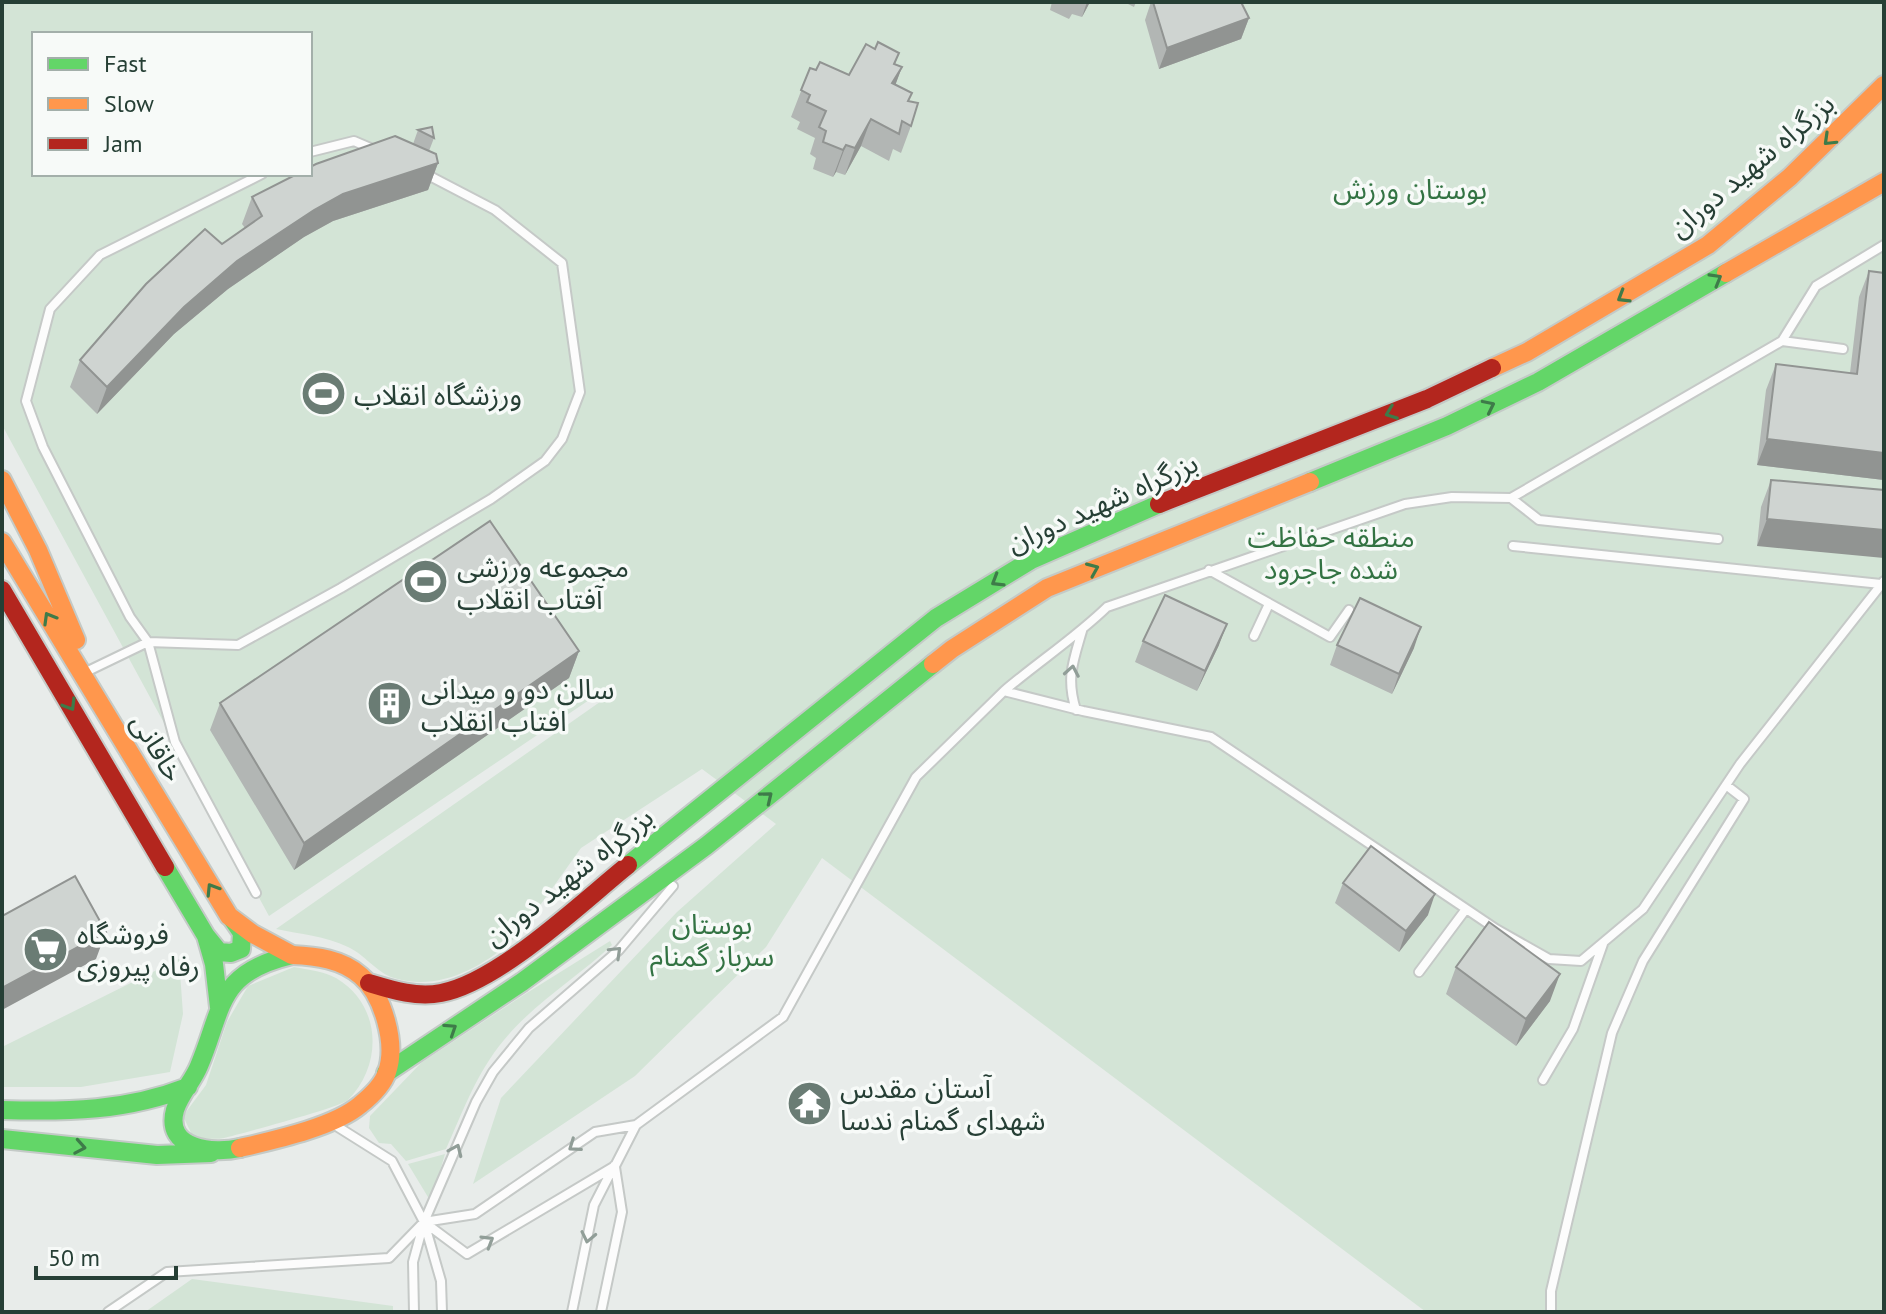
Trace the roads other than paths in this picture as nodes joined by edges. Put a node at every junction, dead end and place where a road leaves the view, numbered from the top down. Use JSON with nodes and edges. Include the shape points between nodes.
{"nodes":[{"id":1,"x":1884,"y":85,"type":"edge"},
{"id":2,"x":312,"y":152,"type":"edge"},
{"id":3,"x":380,"y":153,"type":"edge"},
{"id":4,"x":419,"y":170,"type":"edge"},
{"id":5,"x":258,"y":176,"type":"edge"},
{"id":6,"x":1884,"y":182,"type":"edge"},
{"id":7,"x":1884,"y":245,"type":"edge"},
{"id":8,"x":1782,"y":341,"type":"junction"},
{"id":9,"x":1843,"y":349,"type":"dead end"},
{"id":10,"x":2,"y":480,"type":"edge"},
{"id":11,"x":1511,"y":498,"type":"junction"},
{"id":12,"x":1718,"y":539,"type":"dead end"},
{"id":13,"x":2,"y":542,"type":"edge"},
{"id":14,"x":1513,"y":546,"type":"dead end"},
{"id":15,"x":1209,"y":570,"type":"junction"},
{"id":16,"x":1882,"y":582,"type":"edge"},
{"id":17,"x":2,"y":590,"type":"edge"},
{"id":18,"x":1269,"y":604,"type":"junction"},
{"id":19,"x":1349,"y":610,"type":"dead end"},
{"id":20,"x":1082,"y":631,"type":"junction"},
{"id":21,"x":1254,"y":636,"type":"dead end"},
{"id":22,"x":148,"y":642,"type":"junction"},
{"id":23,"x":90,"y":670,"type":"junction"},
{"id":24,"x":1004,"y":691,"type":"junction"},
{"id":25,"x":1076,"y":710,"type":"junction"},
{"id":26,"x":119,"y":737,"type":"junction"},
{"id":27,"x":1726,"y":785,"type":"junction"},
{"id":28,"x":706,"y":846,"type":"junction"},
{"id":29,"x":256,"y":893,"type":"dead end"},
{"id":30,"x":1466,"y":909,"type":"junction"},
{"id":31,"x":229,"y":916,"type":"junction"},
{"id":32,"x":206,"y":936,"type":"junction"},
{"id":33,"x":1603,"y":943,"type":"junction"},
{"id":34,"x":292,"y":955,"type":"junction"},
{"id":35,"x":1419,"y":972,"type":"dead end"},
{"id":36,"x":369,"y":983,"type":"junction"},
{"id":37,"x":219,"y":1007,"type":"junction"},
{"id":38,"x":386,"y":1073,"type":"junction"},
{"id":39,"x":1543,"y":1080,"type":"dead end"},
{"id":40,"x":188,"y":1087,"type":"junction"},
{"id":41,"x":2,"y":1110,"type":"edge"},
{"id":42,"x":330,"y":1122,"type":"junction"},
{"id":43,"x":636,"y":1125,"type":"junction"},
{"id":44,"x":2,"y":1139,"type":"edge"},
{"id":45,"x":214,"y":1152,"type":"junction"},
{"id":46,"x":615,"y":1166,"type":"junction"},
{"id":47,"x":424,"y":1222,"type":"junction"},
{"id":48,"x":108,"y":1312,"type":"edge"},
{"id":49,"x":414,"y":1312,"type":"edge"},
{"id":50,"x":442,"y":1312,"type":"edge"},
{"id":51,"x":572,"y":1312,"type":"edge"},
{"id":52,"x":601,"y":1312,"type":"edge"},
{"id":53,"x":1551,"y":1312,"type":"edge"}],
"edges":[{"from":1,"to":36,"type":"main road","name":"بزرگراه شهید دوران","one_way":true,"via":[[1790,177],[1708,245],[1527,352],[1427,399],[1108,525],[1031,560],[936,618],[505,964],[473,984],[426,996]]},
{"from":2,"to":3,"type":"lane","via":[[354,141]]},
{"from":4,"to":22,"type":"lane","via":[[495,210],[562,263],[580,392],[562,439],[545,461],[491,499],[238,645]]},
{"from":5,"to":22,"type":"lane","via":[[100,255],[50,309],[26,401],[43,447]]},
{"from":28,"to":6,"type":"main road","name":"بزرگراه شهید دوران","one_way":true,"via":[[952,649],[1047,588],[1447,426],[1538,382]]},
{"from":7,"to":8,"type":"lane","via":[[1816,286]]},
{"from":8,"to":9,"type":"lane"},
{"from":8,"to":11,"type":"lane"},
{"from":10,"to":23,"type":"main road"},
{"from":11,"to":12,"type":"lane","via":[[1539,520]]},
{"from":11,"to":15,"type":"lane","via":[[1452,497],[1405,504]]},
{"from":26,"to":13,"type":"main road","name":"خاقانی","one_way":true},
{"from":14,"to":16,"type":"lane"},
{"from":15,"to":18,"type":"lane"},
{"from":15,"to":20,"type":"lane","via":[[1107,607]]},
{"from":16,"to":27,"type":"lane"},
{"from":17,"to":32,"type":"main road","name":"خاقانی","one_way":true},
{"from":18,"to":19,"type":"lane","via":[[1330,637]]},
{"from":18,"to":21,"type":"lane"},
{"from":20,"to":24,"type":"lane"},
{"from":25,"to":20,"type":"lane","one_way":true,"via":[[1069,688]]},
{"from":22,"to":23,"type":"lane"},
{"from":22,"to":29,"type":"lane","via":[[175,742]]},
{"from":23,"to":26,"type":"main road"},
{"from":24,"to":25,"type":"lane"},
{"from":24,"to":43,"type":"lane","via":[[916,777],[783,1017]]},
{"from":25,"to":30,"type":"lane","via":[[1211,737]]},
{"from":31,"to":26,"type":"main road","name":"خاقانی","one_way":true},
{"from":27,"to":33,"type":"lane","via":[[1643,909]]},
{"from":27,"to":53,"type":"lane","via":[[1744,799],[1643,961],[1612,1033],[1551,1291]]},
{"from":38,"to":28,"type":"main road","name":"بزرگراه شهید دوران","one_way":true,"via":[[522,982]]},
{"from":47,"to":28,"type":"lane","one_way":true,"via":[[476,1102],[503,1057],[619,950]]},
{"from":30,"to":33,"type":"lane","via":[[1549,959],[1581,961]]},
{"from":30,"to":35,"type":"lane"},
{"from":31,"to":32,"type":"main road","via":[[243,931],[241,949],[219,952]]},
{"from":31,"to":34,"type":"main road","name":"خاقانی"},
{"from":32,"to":37,"type":"main road","name":"خاقانی"},
{"from":33,"to":39,"type":"lane","via":[[1573,1029]]},
{"from":34,"to":36,"type":"main road","via":[[338,963]]},
{"from":34,"to":37,"type":"main road","via":[[249,971]]},
{"from":36,"to":38,"type":"main road","via":[[383,1012]]},
{"from":37,"to":40,"type":"main road"},
{"from":38,"to":42,"type":"main road","via":[[359,1105]]},
{"from":40,"to":41,"type":"main road","via":[[154,1102],[113,1109]]},
{"from":40,"to":45,"type":"main road","via":[[174,1110],[174,1124],[190,1146]]},
{"from":42,"to":45,"type":"main road"},
{"from":42,"to":47,"type":"lane","via":[[392,1161]]},
{"from":43,"to":46,"type":"lane"},
{"from":43,"to":47,"type":"lane","one_way":true,"via":[[595,1132],[475,1214]]},
{"from":44,"to":45,"type":"main road","one_way":true,"via":[[143,1155]]},
{"from":47,"to":46,"type":"lane","one_way":true,"via":[[467,1254]]},
{"from":46,"to":51,"type":"lane","one_way":true,"via":[[594,1205]]},
{"from":46,"to":52,"type":"lane","via":[[622,1212]]},
{"from":47,"to":48,"type":"lane","via":[[389,1258],[167,1272]]},
{"from":47,"to":49,"type":"lane","via":[[413,1262]]},
{"from":47,"to":50,"type":"lane","via":[[441,1281]]}]}
